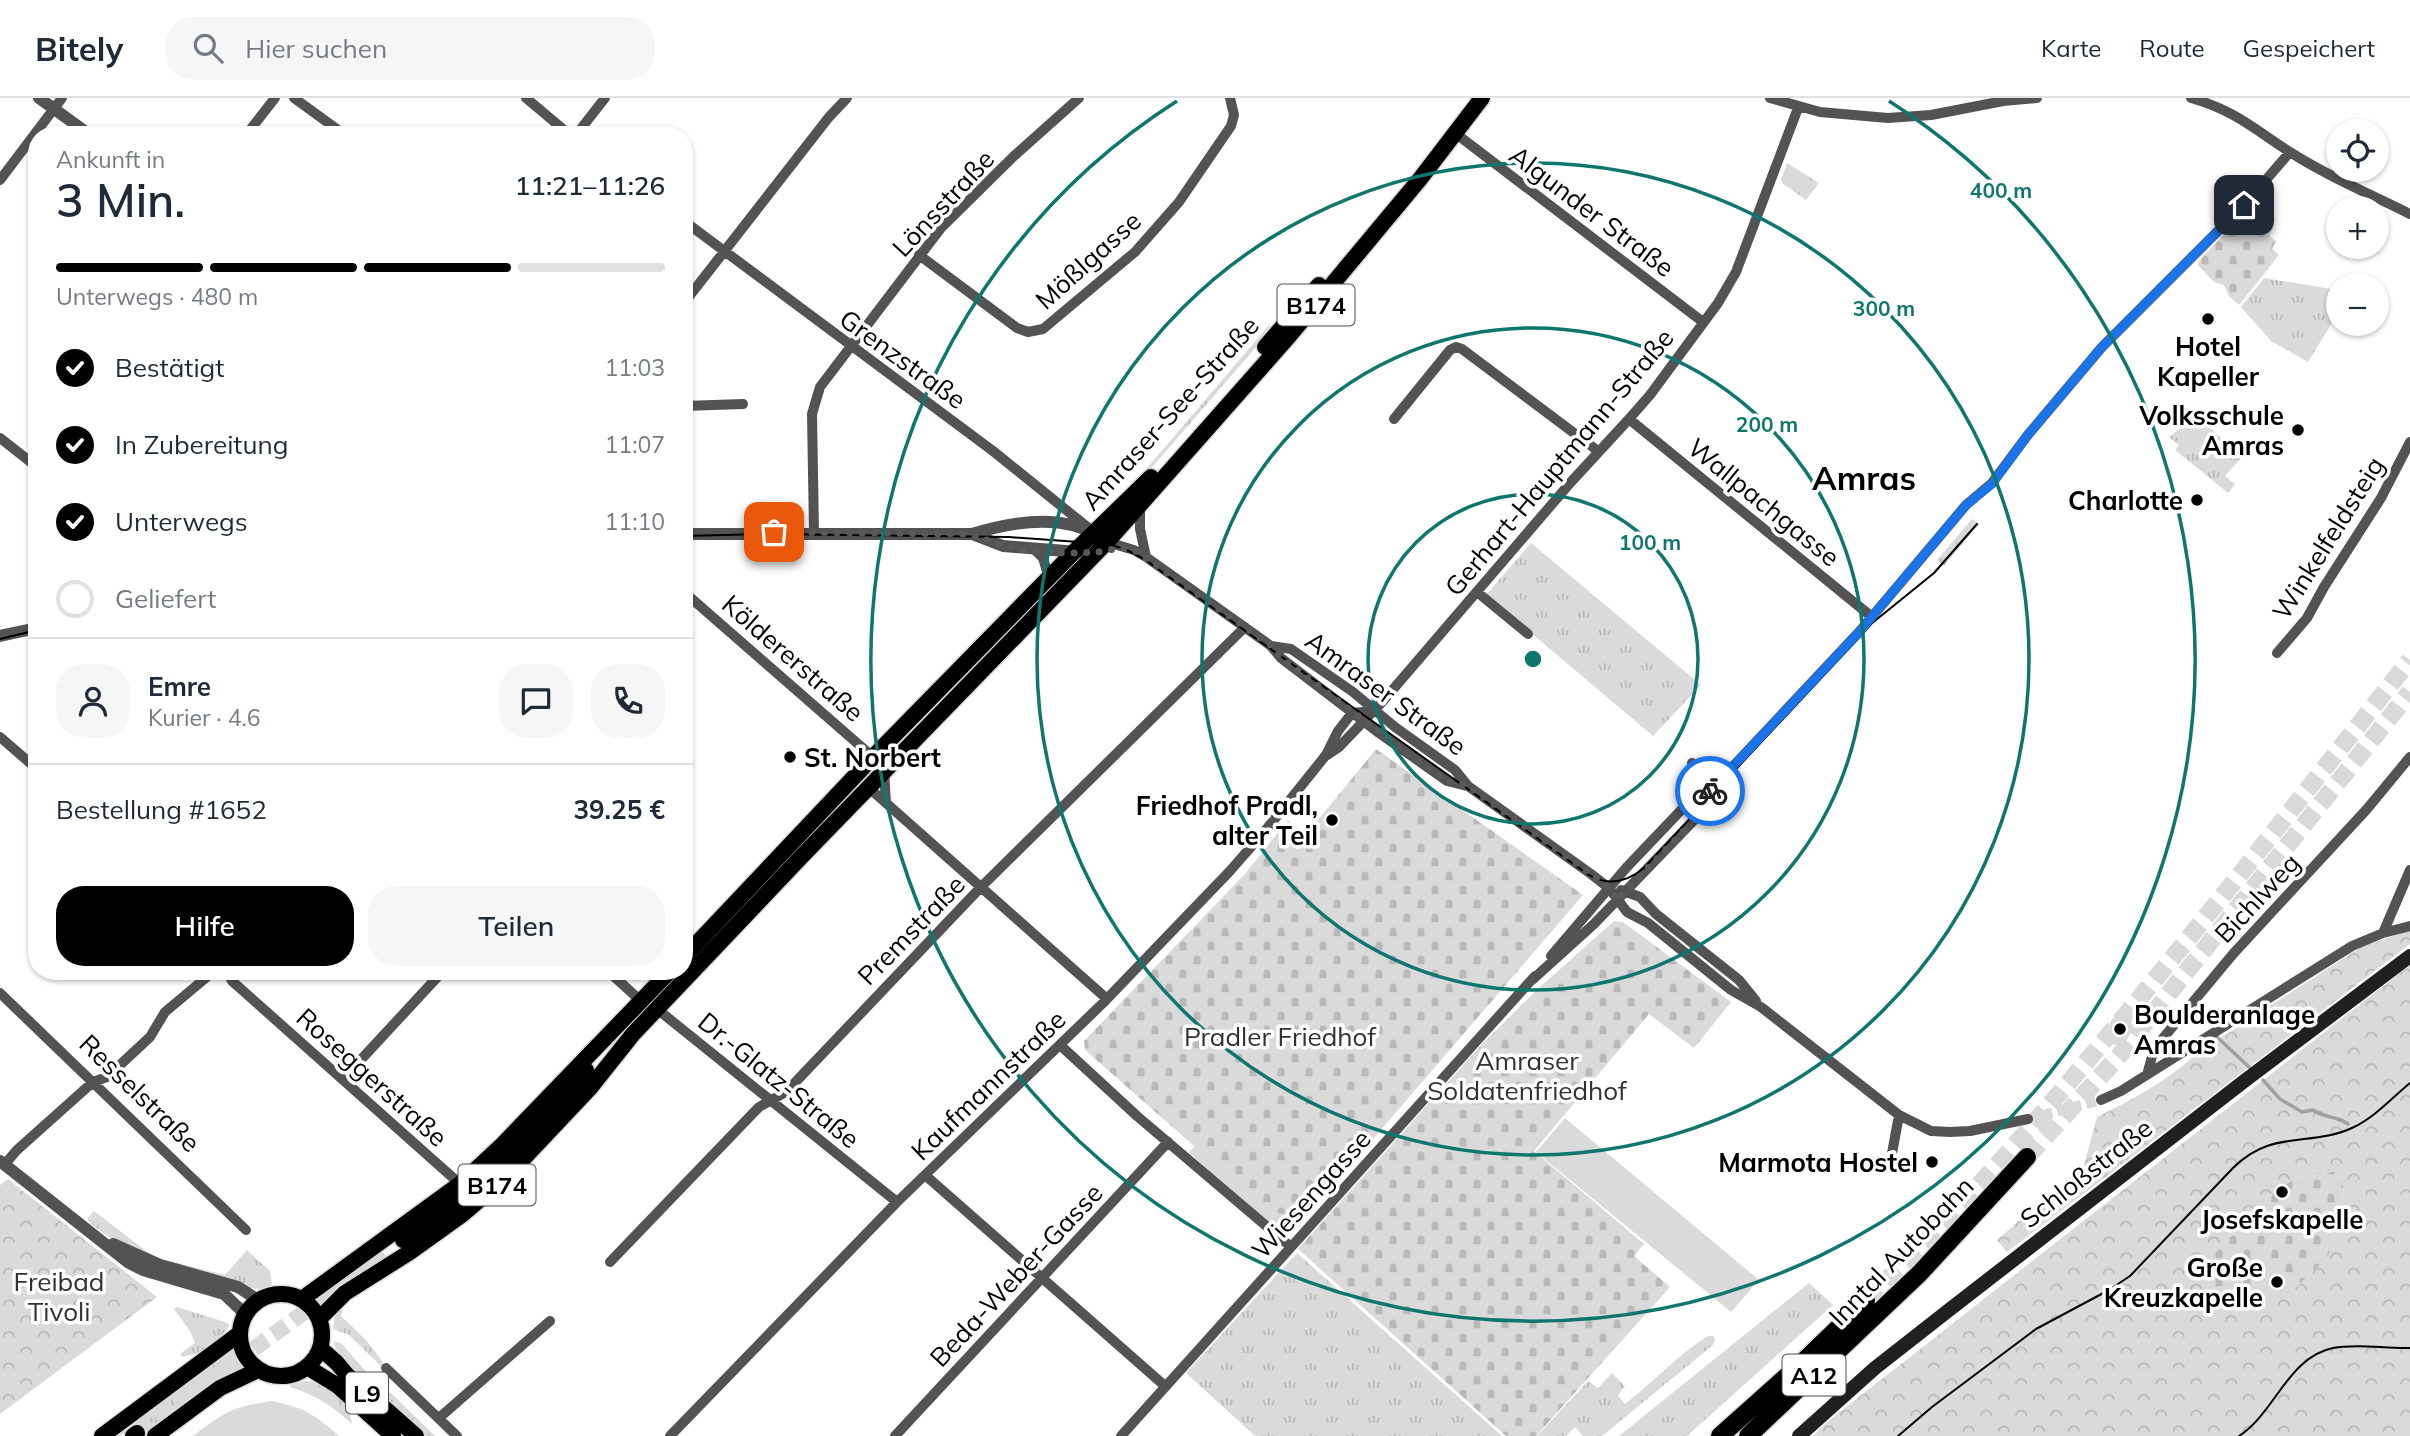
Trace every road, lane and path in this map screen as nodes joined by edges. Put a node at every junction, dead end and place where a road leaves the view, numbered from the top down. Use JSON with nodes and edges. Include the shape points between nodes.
{"nodes":[{"id":1,"x":39,"y":98,"type":"edge"},
{"id":2,"x":275,"y":98,"type":"edge"},
{"id":3,"x":294,"y":98,"type":"edge"},
{"id":4,"x":526,"y":98,"type":"edge"},
{"id":5,"x":605,"y":98,"type":"edge"},
{"id":6,"x":847,"y":98,"type":"edge"},
{"id":7,"x":1079,"y":98,"type":"edge"},
{"id":8,"x":1230,"y":98,"type":"edge"},
{"id":9,"x":1468,"y":98,"type":"edge"},
{"id":10,"x":1482,"y":98,"type":"edge"},
{"id":11,"x":1770,"y":98,"type":"edge"},
{"id":12,"x":2037,"y":98,"type":"edge"},
{"id":13,"x":2191,"y":98,"type":"edge"},
{"id":14,"x":2002,"y":100,"type":"edge"},
{"id":15,"x":58,"y":103,"type":"edge"},
{"id":16,"x":1798,"y":108,"type":"junction"},
{"id":17,"x":41,"y":126,"type":"edge"},
{"id":18,"x":81,"y":126,"type":"edge"},
{"id":19,"x":253,"y":126,"type":"edge"},
{"id":20,"x":333,"y":126,"type":"edge"},
{"id":21,"x":559,"y":126,"type":"edge"},
{"id":22,"x":583,"y":126,"type":"edge"},
{"id":23,"x":1455,"y":133,"type":"junction"},
{"id":24,"x":28,"y":143,"type":"edge"},
{"id":25,"x":2290,"y":152,"type":"junction"},
{"id":26,"x":0,"y":180,"type":"edge"},
{"id":27,"x":2410,"y":214,"type":"edge"},
{"id":28,"x":693,"y":228,"type":"edge"},
{"id":29,"x":726,"y":253,"type":"junction"},
{"id":30,"x":919,"y":255,"type":"junction"},
{"id":31,"x":693,"y":292,"type":"edge"},
{"id":32,"x":1703,"y":322,"type":"junction"},
{"id":33,"x":850,"y":347,"type":"junction"},
{"id":34,"x":743,"y":404,"type":"dead end"},
{"id":35,"x":693,"y":406,"type":"edge"},
{"id":36,"x":1394,"y":419,"type":"dead end"},
{"id":37,"x":1629,"y":419,"type":"junction"},
{"id":38,"x":0,"y":438,"type":"edge"},
{"id":39,"x":2410,"y":442,"type":"edge"},
{"id":40,"x":1598,"y":451,"type":"junction"},
{"id":41,"x":28,"y":460,"type":"edge"},
{"id":42,"x":1140,"y":505,"type":"junction"},
{"id":43,"x":814,"y":532,"type":"junction"},
{"id":44,"x":693,"y":534,"type":"edge"},
{"id":45,"x":972,"y":534,"type":"junction"},
{"id":46,"x":1100,"y":543,"type":"junction"},
{"id":47,"x":1034,"y":550,"type":"junction"},
{"id":48,"x":1074,"y":552,"type":"junction"},
{"id":49,"x":1146,"y":557,"type":"junction"},
{"id":50,"x":1049,"y":578,"type":"junction"},
{"id":51,"x":1477,"y":592,"type":"junction"},
{"id":52,"x":693,"y":600,"type":"edge"},
{"id":53,"x":1872,"y":617,"type":"junction"},
{"id":54,"x":1245,"y":627,"type":"junction"},
{"id":55,"x":28,"y":630,"type":"edge"},
{"id":56,"x":1528,"y":635,"type":"dead end"},
{"id":57,"x":0,"y":636,"type":"edge"},
{"id":58,"x":1272,"y":646,"type":"junction"},
{"id":59,"x":2277,"y":653,"type":"dead end"},
{"id":60,"x":1374,"y":711,"type":"junction"},
{"id":61,"x":1352,"y":713,"type":"junction"},
{"id":62,"x":1364,"y":722,"type":"junction"},
{"id":63,"x":0,"y":737,"type":"edge"},
{"id":64,"x":1326,"y":755,"type":"junction"},
{"id":65,"x":873,"y":757,"type":"junction"},
{"id":66,"x":2410,"y":757,"type":"edge"},
{"id":67,"x":28,"y":761,"type":"edge"},
{"id":68,"x":1692,"y":763,"type":"dead end"},
{"id":69,"x":884,"y":771,"type":"junction"},
{"id":70,"x":1716,"y":785,"type":"junction"},
{"id":71,"x":1468,"y":786,"type":"junction"},
{"id":72,"x":868,"y":787,"type":"junction"},
{"id":73,"x":1708,"y":793,"type":"junction"},
{"id":74,"x":886,"y":803,"type":"junction"},
{"id":75,"x":2410,"y":870,"type":"edge"},
{"id":76,"x":981,"y":887,"type":"junction"},
{"id":77,"x":1609,"y":888,"type":"junction"},
{"id":78,"x":1626,"y":891,"type":"junction"},
{"id":79,"x":1617,"y":900,"type":"junction"},
{"id":80,"x":2410,"y":926,"type":"edge"},
{"id":81,"x":2383,"y":933,"type":"junction"},
{"id":82,"x":693,"y":947,"type":"edge"},
{"id":83,"x":2410,"y":956,"type":"edge"},
{"id":84,"x":693,"y":971,"type":"edge"},
{"id":85,"x":203,"y":980,"type":"edge"},
{"id":86,"x":232,"y":980,"type":"edge"},
{"id":87,"x":435,"y":980,"type":"edge"},
{"id":88,"x":618,"y":980,"type":"edge"},
{"id":89,"x":662,"y":980,"type":"edge"},
{"id":90,"x":665,"y":980,"type":"edge"},
{"id":91,"x":685,"y":980,"type":"edge"},
{"id":92,"x":1532,"y":980,"type":"junction"},
{"id":93,"x":0,"y":993,"type":"edge"},
{"id":94,"x":1107,"y":999,"type":"junction"},
{"id":95,"x":642,"y":1002,"type":"junction"},
{"id":96,"x":1761,"y":1007,"type":"junction"},
{"id":97,"x":657,"y":1009,"type":"junction"},
{"id":98,"x":624,"y":1022,"type":"junction"},
{"id":99,"x":1060,"y":1045,"type":"junction"},
{"id":100,"x":613,"y":1057,"type":"junction"},
{"id":101,"x":2147,"y":1075,"type":"junction"},
{"id":102,"x":343,"y":1079,"type":"junction"},
{"id":103,"x":93,"y":1082,"type":"junction"},
{"id":104,"x":566,"y":1095,"type":"junction"},
{"id":105,"x":2101,"y":1100,"type":"tunnel mouth"},
{"id":106,"x":771,"y":1101,"type":"junction"},
{"id":107,"x":1899,"y":1115,"type":"junction"},
{"id":108,"x":2028,"y":1119,"type":"tunnel mouth"},
{"id":109,"x":1168,"y":1142,"type":"junction"},
{"id":110,"x":2028,"y":1157,"type":"tunnel mouth"},
{"id":111,"x":1891,"y":1158,"type":"dead end"},
{"id":112,"x":2,"y":1161,"type":"edge"},
{"id":113,"x":925,"y":1175,"type":"junction"},
{"id":114,"x":460,"y":1184,"type":"junction"},
{"id":115,"x":897,"y":1202,"type":"junction"},
{"id":116,"x":246,"y":1230,"type":"dead end"},
{"id":117,"x":94,"y":1234,"type":"junction"},
{"id":118,"x":1291,"y":1247,"type":"junction"},
{"id":119,"x":385,"y":1254,"type":"tunnel mouth"},
{"id":120,"x":610,"y":1262,"type":"dead end"},
{"id":121,"x":1043,"y":1278,"type":"junction"},
{"id":122,"x":302,"y":1299,"type":"junction"},
{"id":123,"x":258,"y":1300,"type":"junction"},
{"id":124,"x":1866,"y":1301,"type":"tunnel mouth"},
{"id":125,"x":245,"y":1314,"type":"junction"},
{"id":126,"x":319,"y":1319,"type":"junction"},
{"id":127,"x":550,"y":1321,"type":"dead end"},
{"id":128,"x":239,"y":1334,"type":"junction"},
{"id":129,"x":320,"y":1348,"type":"junction"},
{"id":130,"x":307,"y":1367,"type":"junction"},
{"id":131,"x":386,"y":1368,"type":"dead end"},
{"id":132,"x":258,"y":1370,"type":"junction"},
{"id":133,"x":1165,"y":1386,"type":"junction"},
{"id":134,"x":439,"y":1418,"type":"junction"},
{"id":135,"x":102,"y":1436,"type":"edge"},
{"id":136,"x":155,"y":1436,"type":"edge"},
{"id":137,"x":393,"y":1436,"type":"edge"},
{"id":138,"x":416,"y":1436,"type":"edge"},
{"id":139,"x":457,"y":1436,"type":"edge"},
{"id":140,"x":670,"y":1436,"type":"edge"},
{"id":141,"x":895,"y":1436,"type":"edge"},
{"id":142,"x":1121,"y":1436,"type":"edge"},
{"id":143,"x":1720,"y":1436,"type":"edge"},
{"id":144,"x":1748,"y":1436,"type":"edge"},
{"id":145,"x":1799,"y":1436,"type":"edge"}],
"edges":[{"from":1,"to":15,"type":"street"},
{"from":2,"to":19,"type":"street"},
{"from":3,"to":20,"type":"street"},
{"from":4,"to":21,"type":"street"},
{"from":5,"to":22,"type":"street"},
{"from":6,"to":29,"type":"street"},
{"from":7,"to":30,"type":"street","name":"Lönsstraße","via":[[964,204]]},
{"from":8,"to":30,"type":"street","name":"Mößlgasse","via":[[1231,126],[1178,202],[1135,252],[1043,329],[1028,332],[1017,328]]},
{"from":9,"to":46,"type":"main road","name":"Amraser-See-Straße","number":"B174","via":[[1317,288],[1150,478]]},
{"from":10,"to":23,"type":"main road","name":"Amraser-See-Straße","number":"B174"},
{"from":11,"to":16,"type":"street"},
{"from":12,"to":14,"type":"street"},
{"from":13,"to":25,"type":"street","via":[[2239,117]]},
{"from":14,"to":16,"type":"street","via":[[1931,115],[1888,118]]},
{"from":15,"to":17,"type":"street"},
{"from":15,"to":18,"type":"street"},
{"from":16,"to":32,"type":"street","name":"Gerhart-Hauptmann-Straße","via":[[1736,272]]},
{"from":23,"to":32,"type":"street","name":"Algunder Straße"},
{"from":23,"to":42,"type":"main road","name":"Amraser-See-Straße","number":"B174","via":[[1315,305]]},
{"from":24,"to":26,"type":"street"},
{"from":25,"to":27,"type":"street"},
{"from":25,"to":53,"type":"street","via":[[2244,205],[2102,347],[1995,480],[1966,505]]},
{"from":28,"to":29,"type":"street","name":"Grenzstraße"},
{"from":29,"to":31,"type":"street"},
{"from":29,"to":33,"type":"street","name":"Grenzstraße"},
{"from":30,"to":33,"type":"street","name":"Lönsstraße"},
{"from":32,"to":37,"type":"street","name":"Gerhart-Hauptmann-Straße"},
{"from":33,"to":43,"type":"street","name":"Lönsstraße","via":[[826,378],[813,405]]},
{"from":33,"to":46,"type":"street","name":"Grenzstraße","via":[[1019,472]]},
{"from":34,"to":35,"type":"street"},
{"from":36,"to":40,"type":"street","via":[[1456,347]]},
{"from":37,"to":40,"type":"street","name":"Gerhart-Hauptmann-Straße"},
{"from":37,"to":53,"type":"street","name":"Wallpachgasse"},
{"from":38,"to":41,"type":"street"},
{"from":39,"to":59,"type":"street","name":"Winkelfeldsteig","via":[[2307,618]]},
{"from":40,"to":51,"type":"street","name":"Gerhart-Hauptmann-Straße"},
{"from":42,"to":46,"type":"main road","name":"Amraser-See-Straße","number":"B174"},
{"from":42,"to":49,"type":"street"},
{"from":43,"to":44,"type":"street","name":"Amraser Straße"},
{"from":43,"to":45,"type":"street","name":"Amraser Straße"},
{"from":45,"to":46,"type":"street","name":"Amraser Straße","via":[[1010,523],[1073,524]]},
{"from":45,"to":47,"type":"street","name":"Amraser Straße"},
{"from":46,"to":48,"type":"main road","number":"B174"},
{"from":46,"to":49,"type":"street","name":"Amraser Straße","via":[[1126,547]]},
{"from":46,"to":69,"type":"main road","number":"B174"},
{"from":47,"to":48,"type":"street","name":"Amraser Straße"},
{"from":47,"to":50,"type":"street","via":[[1043,558]]},
{"from":48,"to":50,"type":"main road","number":"B174"},
{"from":49,"to":54,"type":"street","name":"Amraser Straße"},
{"from":50,"to":65,"type":"main road","number":"B174"},
{"from":51,"to":56,"type":"street"},
{"from":51,"to":60,"type":"street","name":"Gerhart-Hauptmann-Straße"},
{"from":52,"to":65,"type":"street","name":"Köldererstraße"},
{"from":53,"to":70,"type":"street"},
{"from":54,"to":58,"type":"street","name":"Amraser Straße"},
{"from":54,"to":76,"type":"street","name":"Premstraße"},
{"from":55,"to":57,"type":"street"},
{"from":58,"to":60,"type":"street","name":"Amraser Straße","via":[[1292,649]]},
{"from":58,"to":61,"type":"street","name":"Amraser Straße"},
{"from":60,"to":61,"type":"street"},
{"from":60,"to":62,"type":"street","name":"Gerhart-Hauptmann-Straße"},
{"from":60,"to":71,"type":"street","name":"Amraser Straße","via":[[1455,771]]},
{"from":61,"to":62,"type":"street","name":"Amraser Straße"},
{"from":61,"to":64,"type":"street","name":"Kaufmannstraße"},
{"from":62,"to":64,"type":"street","name":"Kaufmannstraße"},
{"from":62,"to":71,"type":"street","name":"Amraser Straße","via":[[1447,781]]},
{"from":63,"to":67,"type":"street"},
{"from":64,"to":94,"type":"street","name":"Kaufmannstraße","via":[[1256,842]]},
{"from":65,"to":69,"type":"street","name":"Köldererstraße"},
{"from":65,"to":82,"type":"main road","number":"B174"},
{"from":66,"to":101,"type":"street","name":"Bichlweg","via":[[2154,1049]]},
{"from":68,"to":70,"type":"street"},
{"from":69,"to":72,"type":"main road","number":"B174"},
{"from":69,"to":74,"type":"street"},
{"from":70,"to":73,"type":"street"},
{"from":71,"to":77,"type":"street","name":"Amraser Straße"},
{"from":72,"to":74,"type":"street"},
{"from":72,"to":84,"type":"main road","number":"B174"},
{"from":73,"to":77,"type":"street","name":"Wiesengasse","via":[[1685,806]]},
{"from":73,"to":78,"type":"street","name":"Wiesengasse","via":[[1698,816]]},
{"from":74,"to":76,"type":"street"},
{"from":75,"to":81,"type":"street"},
{"from":76,"to":94,"type":"street"},
{"from":76,"to":106,"type":"street","name":"Premstraße","via":[[786,1092]]},
{"from":77,"to":78,"type":"street","name":"Amraser Straße"},
{"from":77,"to":79,"type":"street","name":"Amraser Straße"},
{"from":77,"to":92,"type":"street","name":"Wiesengasse"},
{"from":78,"to":79,"type":"street","name":"Wiesengasse"},
{"from":78,"to":96,"type":"street","name":"Amraser Straße","via":[[1640,897],[1739,980]]},
{"from":79,"to":92,"type":"street","name":"Wiesengasse"},
{"from":79,"to":96,"type":"street","name":"Amraser Straße","via":[[1626,912],[1648,923],[1731,990]]},
{"from":80,"to":81,"type":"street"},
{"from":81,"to":101,"type":"street","via":[[2352,946]]},
{"from":83,"to":145,"type":"main road","name":"Schloßstraße","via":[[1917,1335]]},
{"from":85,"to":103,"type":"street","via":[[165,1012],[150,1037],[107,1077]]},
{"from":86,"to":102,"type":"street","name":"Roseggerstraße"},
{"from":87,"to":102,"type":"street"},
{"from":88,"to":95,"type":"street"},
{"from":89,"to":95,"type":"main road","number":"B174"},
{"from":90,"to":97,"type":"street"},
{"from":91,"to":97,"type":"main road","number":"B174"},
{"from":92,"to":118,"type":"street","name":"Wiesengasse"},
{"from":93,"to":103,"type":"street","name":"Resselstraße"},
{"from":94,"to":99,"type":"street","name":"Kaufmannstraße"},
{"from":95,"to":98,"type":"main road","number":"B174"},
{"from":96,"to":107,"type":"street","name":"Amraser Straße"},
{"from":97,"to":100,"type":"main road","number":"B174"},
{"from":97,"to":106,"type":"street","name":"Dr.-Glatz-Straße"},
{"from":98,"to":104,"type":"main road","number":"B174"},
{"from":98,"to":114,"type":"main road","number":"B174"},
{"from":99,"to":109,"type":"street"},
{"from":99,"to":113,"type":"street","name":"Kaufmannstraße"},
{"from":100,"to":104,"type":"main road","number":"B174"},
{"from":100,"to":126,"type":"main road","number":"B174","via":[[508,1176],[463,1214],[345,1293]]},
{"from":101,"to":105,"type":"street"},
{"from":102,"to":114,"type":"street","name":"Roseggerstraße"},
{"from":103,"to":112,"type":"street"},
{"from":103,"to":116,"type":"street","name":"Resselstraße"},
{"from":104,"to":119,"type":"main road","number":"B174","via":[[461,1199]]},
{"from":106,"to":115,"type":"street","name":"Dr.-Glatz-Straße"},
{"from":106,"to":120,"type":"street","name":"Premstraße","via":[[759,1107]]},
{"from":107,"to":108,"type":"street","name":"Amraser Straße","via":[[1931,1130],[1950,1132]]},
{"from":107,"to":111,"type":"street"},
{"from":109,"to":118,"type":"street"},
{"from":109,"to":121,"type":"street","name":"Beda-Weber-Gasse"},
{"from":110,"to":144,"type":"highway","name":"Inntal Autobahn","number":"A12","via":[[1911,1282]]},
{"from":112,"to":117,"type":"street"},
{"from":113,"to":115,"type":"street","name":"Kaufmannstraße"},
{"from":113,"to":121,"type":"street"},
{"from":114,"to":122,"type":"main road","number":"B174"},
{"from":115,"to":140,"type":"street","name":"Kaufmannstraße"},
{"from":117,"to":123,"type":"street","via":[[160,1265],[238,1287]]},
{"from":117,"to":125,"type":"street","via":[[136,1266],[224,1294]]},
{"from":118,"to":133,"type":"street","name":"Wiesengasse"},
{"from":121,"to":133,"type":"street"},
{"from":121,"to":141,"type":"street","name":"Beda-Weber-Gasse"},
{"from":122,"to":123,"type":"main road","via":[[277,1294]]},
{"from":122,"to":126,"type":"main road"},
{"from":123,"to":125,"type":"main road"},
{"from":124,"to":143,"type":"highway","name":"Inntal Autobahn","number":"A12"},
{"from":125,"to":128,"type":"main road"},
{"from":126,"to":129,"type":"main road"},
{"from":127,"to":134,"type":"street"},
{"from":128,"to":132,"type":"main road","via":[[245,1356]]},
{"from":128,"to":135,"type":"main road"},
{"from":129,"to":130,"type":"main road"},
{"from":129,"to":138,"type":"main road","number":"L9"},
{"from":130,"to":132,"type":"main road","via":[[283,1376]]},
{"from":130,"to":137,"type":"main road","number":"L9","via":[[338,1386]]},
{"from":131,"to":134,"type":"street"},
{"from":132,"to":136,"type":"main road","via":[[220,1388]]},
{"from":133,"to":142,"type":"street","name":"Wiesengasse"},
{"from":134,"to":139,"type":"street"}]}
